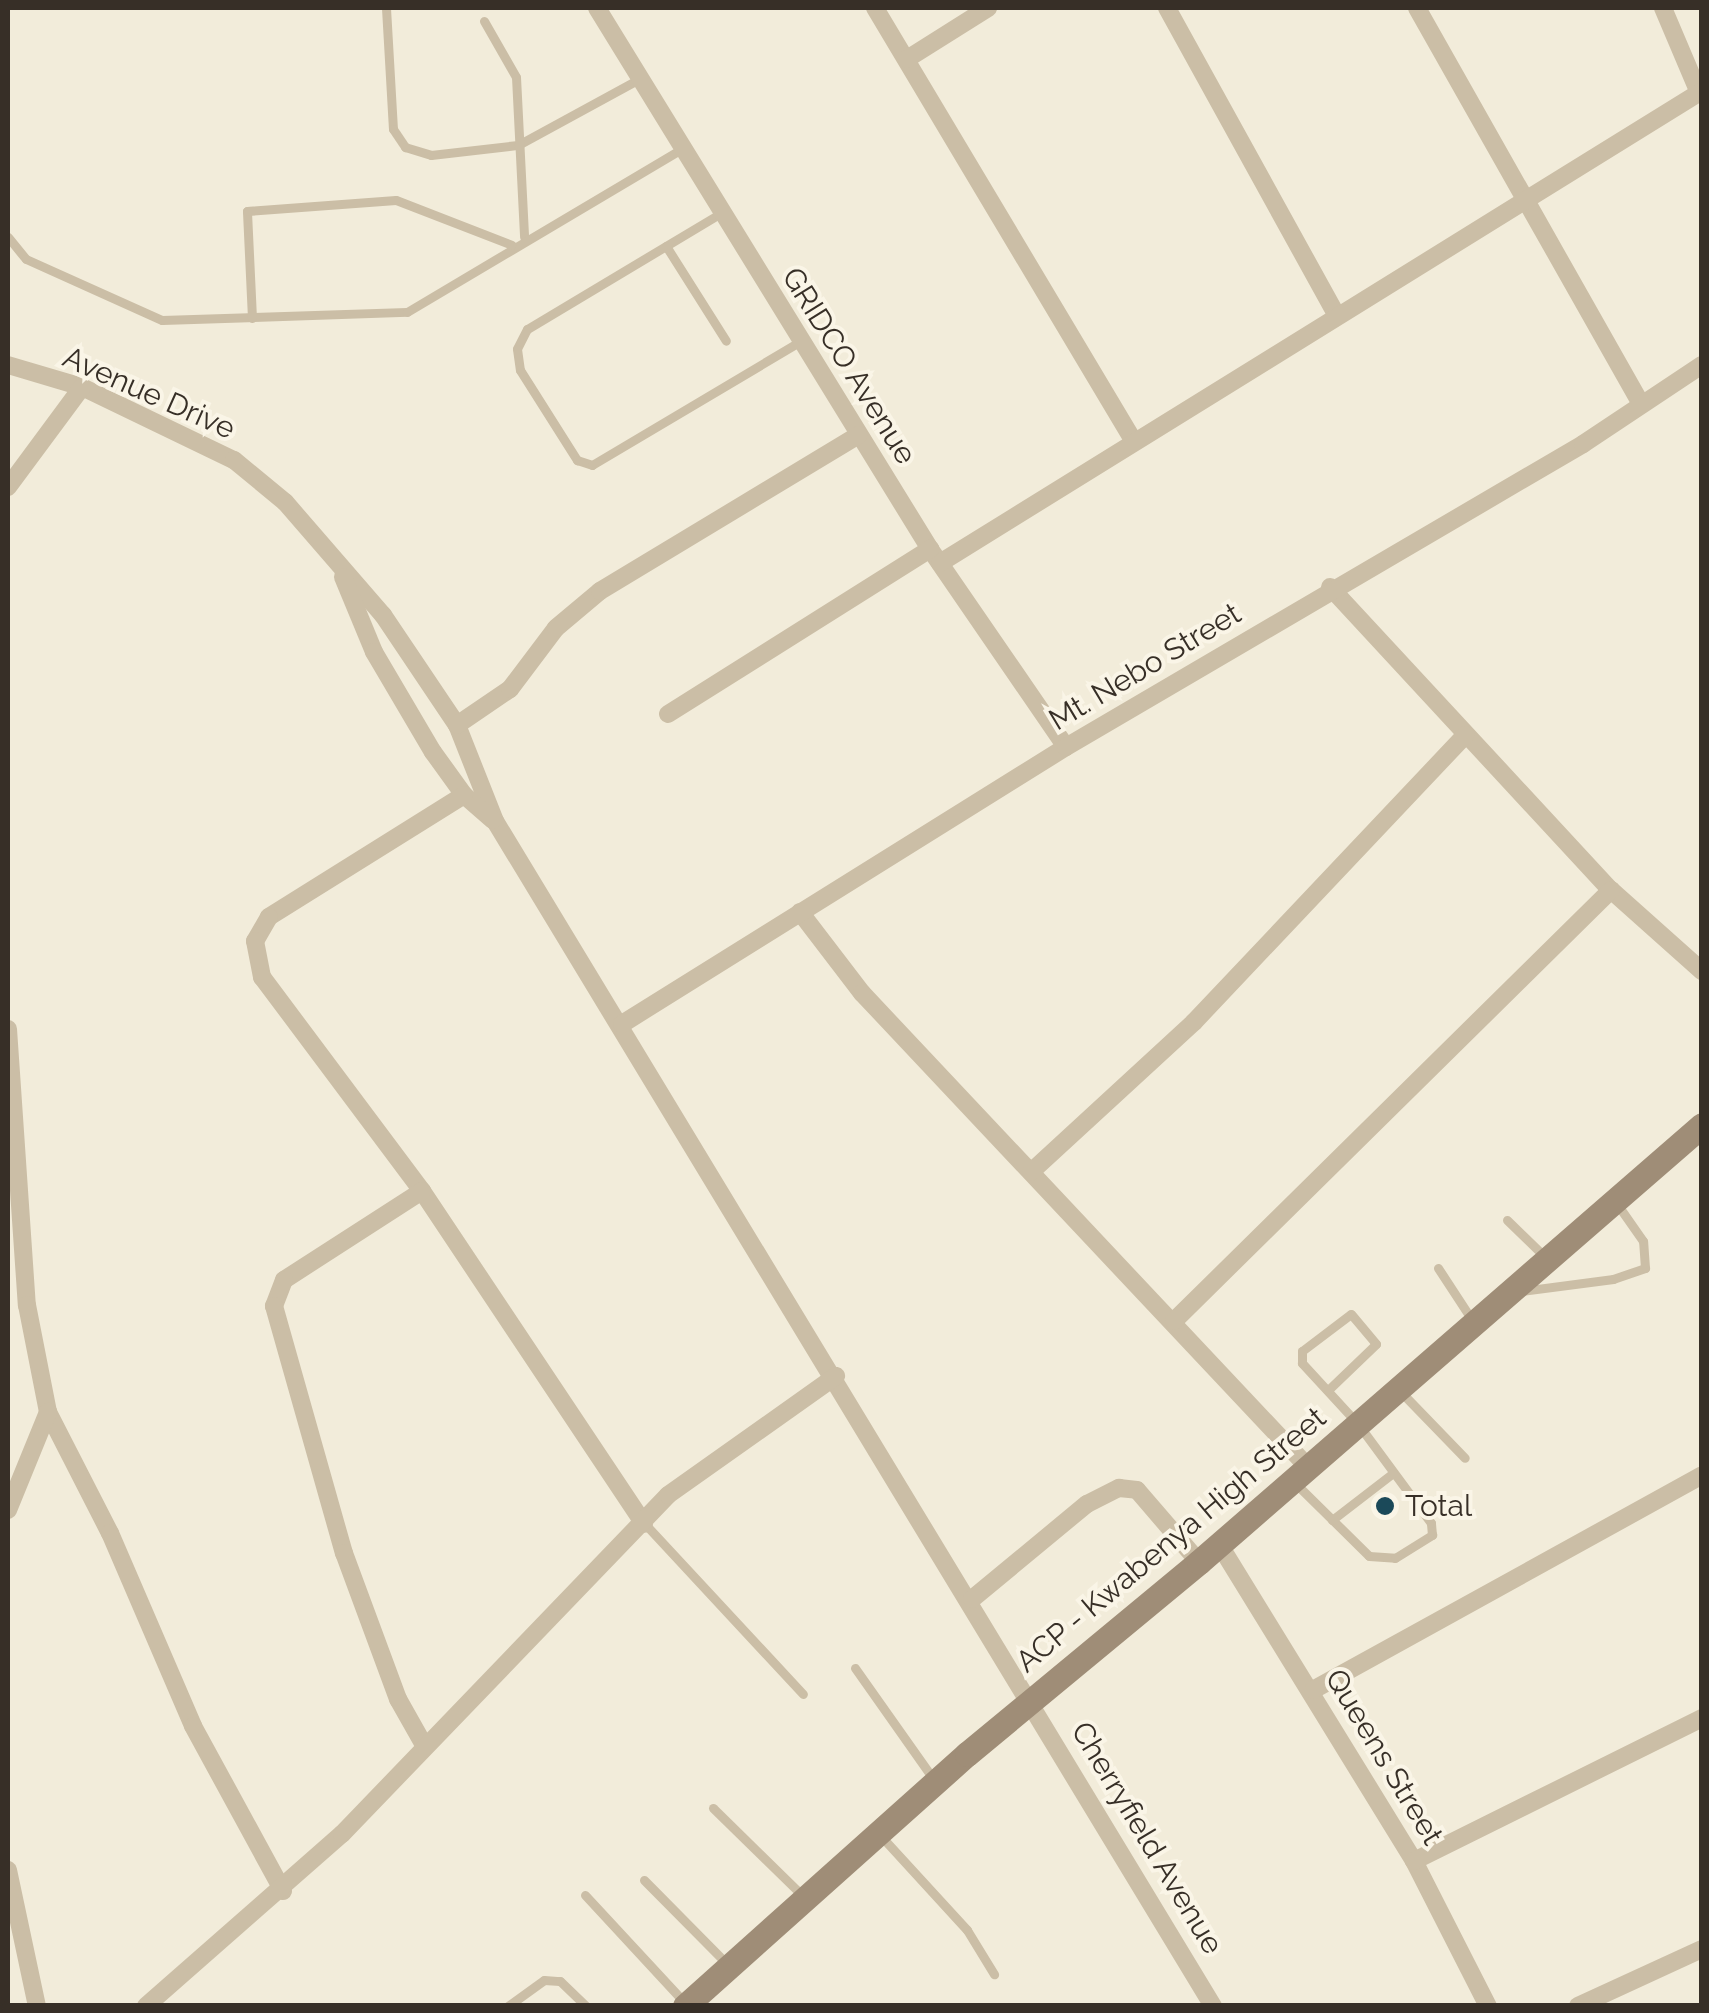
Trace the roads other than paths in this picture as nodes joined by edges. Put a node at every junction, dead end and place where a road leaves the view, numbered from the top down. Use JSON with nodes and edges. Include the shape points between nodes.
{"nodes":[{"id":1,"x":386,"y":8,"type":"edge"},
{"id":2,"x":597,"y":8,"type":"edge"},
{"id":3,"x":876,"y":8,"type":"edge"},
{"id":4,"x":988,"y":8,"type":"edge"},
{"id":5,"x":1167,"y":8,"type":"edge"},
{"id":6,"x":1417,"y":8,"type":"edge"},
{"id":7,"x":1663,"y":8,"type":"edge"},
{"id":8,"x":484,"y":21,"type":"dead end"},
{"id":9,"x":907,"y":59,"type":"junction"},
{"id":10,"x":641,"y":78,"type":"junction"},
{"id":11,"x":1700,"y":92,"type":"edge"},
{"id":12,"x":518,"y":144,"type":"junction"},
{"id":13,"x":680,"y":150,"type":"junction"},
{"id":14,"x":1522,"y":203,"type":"junction"},
{"id":15,"x":721,"y":213,"type":"junction"},
{"id":16,"x":8,"y":237,"type":"edge"},
{"id":17,"x":524,"y":237,"type":"junction"},
{"id":18,"x":512,"y":245,"type":"junction"},
{"id":19,"x":666,"y":246,"type":"junction"},
{"id":20,"x":1337,"y":316,"type":"junction"},
{"id":21,"x":252,"y":318,"type":"junction"},
{"id":22,"x":726,"y":340,"type":"dead end"},
{"id":23,"x":801,"y":341,"type":"junction"},
{"id":24,"x":8,"y":365,"type":"edge"},
{"id":25,"x":1702,"y":366,"type":"edge"},
{"id":26,"x":82,"y":387,"type":"junction"},
{"id":27,"x":1641,"y":404,"type":"junction"},
{"id":28,"x":859,"y":435,"type":"junction"},
{"id":29,"x":1133,"y":440,"type":"junction"},
{"id":30,"x":8,"y":487,"type":"edge"},
{"id":31,"x":935,"y":556,"type":"junction"},
{"id":32,"x":341,"y":572,"type":"junction"},
{"id":33,"x":1330,"y":587,"type":"junction"},
{"id":34,"x":668,"y":714,"type":"dead end"},
{"id":35,"x":458,"y":725,"type":"junction"},
{"id":36,"x":1465,"y":734,"type":"junction"},
{"id":37,"x":1066,"y":747,"type":"junction"},
{"id":38,"x":464,"y":795,"type":"junction"},
{"id":39,"x":495,"y":821,"type":"junction"},
{"id":40,"x":1611,"y":890,"type":"junction"},
{"id":41,"x":800,"y":912,"type":"junction"},
{"id":42,"x":1702,"y":971,"type":"edge"},
{"id":43,"x":622,"y":1024,"type":"junction"},
{"id":44,"x":8,"y":1030,"type":"edge"},
{"id":45,"x":1699,"y":1132,"type":"edge"},
{"id":46,"x":1031,"y":1172,"type":"junction"},
{"id":47,"x":422,"y":1191,"type":"junction"},
{"id":48,"x":1613,"y":1199,"type":"junction"},
{"id":49,"x":1507,"y":1220,"type":"dead end"},
{"id":50,"x":1546,"y":1258,"type":"junction"},
{"id":51,"x":1438,"y":1268,"type":"dead end"},
{"id":52,"x":1506,"y":1293,"type":"junction"},
{"id":53,"x":1174,"y":1322,"type":"junction"},
{"id":54,"x":1473,"y":1322,"type":"junction"},
{"id":55,"x":836,"y":1376,"type":"junction"},
{"id":56,"x":1398,"y":1389,"type":"junction"},
{"id":57,"x":1328,"y":1390,"type":"junction"},
{"id":58,"x":48,"y":1412,"type":"junction"},
{"id":59,"x":1358,"y":1424,"type":"junction"},
{"id":60,"x":1465,"y":1458,"type":"dead end"},
{"id":61,"x":1393,"y":1473,"type":"junction"},
{"id":62,"x":1300,"y":1474,"type":"junction"},
{"id":63,"x":1702,"y":1476,"type":"edge"},
{"id":64,"x":8,"y":1510,"type":"edge"},
{"id":65,"x":1332,"y":1520,"type":"junction"},
{"id":66,"x":644,"y":1524,"type":"junction"},
{"id":67,"x":1209,"y":1553,"type":"junction"},
{"id":68,"x":972,"y":1599,"type":"junction"},
{"id":69,"x":855,"y":1668,"type":"dead end"},
{"id":70,"x":1313,"y":1690,"type":"junction"},
{"id":71,"x":803,"y":1694,"type":"dead end"},
{"id":72,"x":1032,"y":1699,"type":"junction"},
{"id":73,"x":1702,"y":1718,"type":"edge"},
{"id":74,"x":426,"y":1748,"type":"junction"},
{"id":75,"x":935,"y":1782,"type":"junction"},
{"id":76,"x":713,"y":1808,"type":"dead end"},
{"id":77,"x":878,"y":1832,"type":"junction"},
{"id":78,"x":1414,"y":1861,"type":"junction"},
{"id":79,"x":8,"y":1870,"type":"edge"},
{"id":80,"x":644,"y":1880,"type":"dead end"},
{"id":81,"x":282,"y":1891,"type":"junction"},
{"id":82,"x":585,"y":1896,"type":"dead end"},
{"id":83,"x":804,"y":1898,"type":"junction"},
{"id":84,"x":1702,"y":1948,"type":"edge"},
{"id":85,"x":729,"y":1966,"type":"junction"},
{"id":86,"x":994,"y":1974,"type":"dead end"},
{"id":87,"x":685,"y":2005,"type":"edge"},
{"id":88,"x":37,"y":2006,"type":"edge"},
{"id":89,"x":146,"y":2006,"type":"edge"},
{"id":90,"x":508,"y":2006,"type":"edge"},
{"id":91,"x":586,"y":2006,"type":"edge"},
{"id":92,"x":1213,"y":2006,"type":"edge"},
{"id":93,"x":1488,"y":2006,"type":"edge"},
{"id":94,"x":1578,"y":2006,"type":"edge"}],
"edges":[{"from":1,"to":12,"type":"lane","via":[[394,130],[406,147],[431,154]]},
{"from":2,"to":10,"type":"street","name":"GRIDCO Avenue"},
{"from":3,"to":9,"type":"street"},
{"from":4,"to":9,"type":"street"},
{"from":5,"to":20,"type":"street"},
{"from":6,"to":14,"type":"street"},
{"from":7,"to":11,"type":"street"},
{"from":8,"to":12,"type":"lane","via":[[516,78]]},
{"from":9,"to":29,"type":"street"},
{"from":10,"to":12,"type":"lane"},
{"from":10,"to":13,"type":"street","name":"GRIDCO Avenue"},
{"from":11,"to":14,"type":"street"},
{"from":12,"to":17,"type":"lane"},
{"from":13,"to":15,"type":"street","name":"GRIDCO Avenue"},
{"from":13,"to":17,"type":"lane"},
{"from":14,"to":20,"type":"street"},
{"from":14,"to":27,"type":"street"},
{"from":15,"to":19,"type":"lane"},
{"from":15,"to":23,"type":"street","name":"GRIDCO Avenue"},
{"from":16,"to":21,"type":"lane","via":[[26,259],[162,320]]},
{"from":17,"to":18,"type":"lane"},
{"from":18,"to":21,"type":"lane","via":[[407,312]]},
{"from":18,"to":21,"type":"lane","via":[[396,200],[247,211]]},
{"from":19,"to":22,"type":"lane"},
{"from":19,"to":23,"type":"lane","via":[[527,329],[517,349],[520,370],[578,460],[592,465]]},
{"from":20,"to":29,"type":"street"},
{"from":23,"to":28,"type":"street","name":"GRIDCO Avenue"},
{"from":24,"to":26,"type":"street","name":"Avenue Drive"},
{"from":25,"to":27,"type":"street","name":"Mt. Nebo Street"},
{"from":26,"to":30,"type":"street"},
{"from":26,"to":32,"type":"street","name":"Avenue Drive","via":[[234,460],[285,502]]},
{"from":27,"to":33,"type":"street","name":"Mt. Nebo Street"},
{"from":28,"to":31,"type":"street","name":"GRIDCO Avenue"},
{"from":28,"to":35,"type":"street","via":[[600,591],[556,628],[510,689]]},
{"from":29,"to":31,"type":"street"},
{"from":31,"to":34,"type":"street"},
{"from":31,"to":37,"type":"street","name":"GRIDCO Avenue"},
{"from":32,"to":35,"type":"street","via":[[383,615]]},
{"from":32,"to":38,"type":"street","via":[[374,652]]},
{"from":33,"to":36,"type":"street"},
{"from":33,"to":37,"type":"street","name":"Mt. Nebo Street"},
{"from":35,"to":39,"type":"street"},
{"from":36,"to":40,"type":"street"},
{"from":36,"to":46,"type":"street","via":[[1194,1022]]},
{"from":37,"to":41,"type":"street","name":"Mt. Nebo Street"},
{"from":38,"to":39,"type":"street"},
{"from":38,"to":47,"type":"street","via":[[270,918],[255,941],[262,977]]},
{"from":39,"to":43,"type":"street","name":"Cherryfield Avenue"},
{"from":40,"to":42,"type":"street"},
{"from":40,"to":53,"type":"street"},
{"from":41,"to":43,"type":"street","name":"Mt. Nebo Street"},
{"from":41,"to":46,"type":"street","via":[[862,993]]},
{"from":43,"to":55,"type":"street","name":"Cherryfield Avenue"},
{"from":44,"to":58,"type":"street","via":[[27,1305]]},
{"from":45,"to":48,"type":"main road","name":"ACP - Kwabenya High Street"},
{"from":46,"to":53,"type":"street"},
{"from":47,"to":66,"type":"street"},
{"from":47,"to":74,"type":"street","via":[[284,1280],[274,1306],[344,1553],[398,1698]]},
{"from":48,"to":50,"type":"main road","name":"ACP - Kwabenya High Street"},
{"from":48,"to":52,"type":"lane","via":[[1643,1240],[1645,1268],[1613,1280]]},
{"from":49,"to":50,"type":"lane"},
{"from":50,"to":52,"type":"main road","name":"ACP - Kwabenya High Street"},
{"from":51,"to":54,"type":"lane"},
{"from":52,"to":54,"type":"main road","name":"ACP - Kwabenya High Street"},
{"from":53,"to":62,"type":"street"},
{"from":54,"to":56,"type":"main road","name":"ACP - Kwabenya High Street"},
{"from":55,"to":66,"type":"street","via":[[693,1474]]},
{"from":55,"to":68,"type":"street","name":"Cherryfield Avenue"},
{"from":56,"to":59,"type":"main road","name":"ACP - Kwabenya High Street"},
{"from":56,"to":60,"type":"lane"},
{"from":57,"to":57,"type":"lane","via":[[1300,1354],[1350,1314],[1376,1344]]},
{"from":57,"to":59,"type":"lane"},
{"from":58,"to":64,"type":"street"},
{"from":58,"to":81,"type":"street","via":[[110,1533],[193,1726]]},
{"from":59,"to":61,"type":"lane"},
{"from":59,"to":62,"type":"main road","name":"ACP - Kwabenya High Street"},
{"from":61,"to":65,"type":"lane"},
{"from":61,"to":65,"type":"lane","via":[[1431,1523],[1427,1542],[1382,1560]]},
{"from":62,"to":65,"type":"lane"},
{"from":62,"to":67,"type":"main road","name":"ACP - Kwabenya High Street"},
{"from":63,"to":70,"type":"street"},
{"from":66,"to":71,"type":"lane"},
{"from":66,"to":74,"type":"street"},
{"from":67,"to":68,"type":"street","name":"Queens Street","via":[[1137,1490],[1119,1488],[1087,1504]]},
{"from":67,"to":70,"type":"street","name":"Queens Street"},
{"from":67,"to":72,"type":"main road","name":"ACP - Kwabenya High Street"},
{"from":68,"to":72,"type":"street","name":"Cherryfield Avenue"},
{"from":69,"to":75,"type":"lane"},
{"from":70,"to":78,"type":"street","name":"Queens Street"},
{"from":72,"to":75,"type":"main road","name":"ACP - Kwabenya High Street"},
{"from":72,"to":92,"type":"street","name":"Cherryfield Avenue"},
{"from":73,"to":78,"type":"street"},
{"from":74,"to":81,"type":"street"},
{"from":75,"to":77,"type":"main road","name":"ACP - Kwabenya High Street"},
{"from":76,"to":83,"type":"lane"},
{"from":77,"to":83,"type":"main road","name":"ACP - Kwabenya High Street"},
{"from":77,"to":86,"type":"lane","via":[[967,1930]]},
{"from":78,"to":93,"type":"street","name":"Queens Street"},
{"from":79,"to":88,"type":"street"},
{"from":80,"to":85,"type":"lane"},
{"from":81,"to":89,"type":"street"},
{"from":82,"to":87,"type":"lane"},
{"from":83,"to":85,"type":"main road","name":"ACP - Kwabenya High Street"},
{"from":84,"to":94,"type":"street"},
{"from":85,"to":87,"type":"main road","name":"ACP - Kwabenya High Street"},
{"from":90,"to":91,"type":"lane","via":[[544,1980],[560,1982]]}]}
